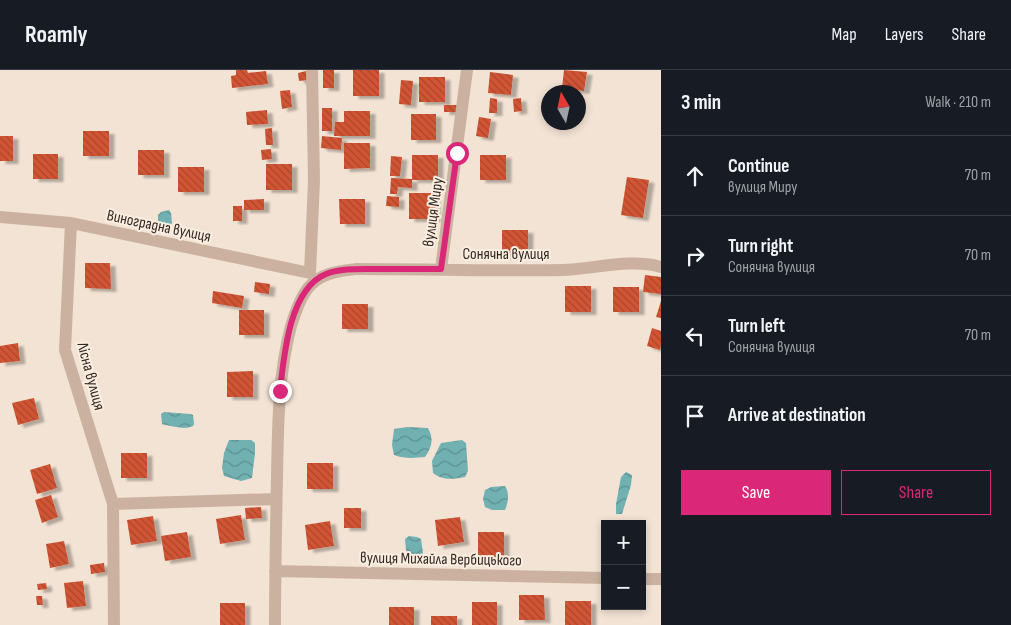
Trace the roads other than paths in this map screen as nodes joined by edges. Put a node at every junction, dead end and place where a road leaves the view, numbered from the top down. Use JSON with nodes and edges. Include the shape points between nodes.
{"nodes":[{"id":1,"x":312,"y":70,"type":"edge"},
{"id":2,"x":467,"y":70,"type":"edge"},
{"id":3,"x":0,"y":216,"type":"edge"},
{"id":4,"x":71,"y":223,"type":"junction"},
{"id":5,"x":661,"y":267,"type":"edge"},
{"id":6,"x":441,"y":269,"type":"junction"},
{"id":7,"x":312,"y":277,"type":"junction"},
{"id":8,"x":276,"y":499,"type":"junction"},
{"id":9,"x":114,"y":504,"type":"junction"},
{"id":10,"x":276,"y":571,"type":"junction"},
{"id":11,"x":601,"y":578,"type":"edge"},
{"id":12,"x":646,"y":579,"type":"edge"},
{"id":13,"x":661,"y":579,"type":"edge"},
{"id":14,"x":114,"y":625,"type":"edge"},
{"id":15,"x":275,"y":625,"type":"edge"}],
"edges":[{"from":1,"to":7,"type":"street"},
{"from":2,"to":6,"type":"street","name":"вулиця Миру"},
{"from":3,"to":4,"type":"street","name":"Виноградна вулиця"},
{"from":4,"to":7,"type":"street","name":"Виноградна вулиця"},
{"from":4,"to":9,"type":"street","name":"Лісна вулиця","via":[[65,350]]},
{"from":5,"to":6,"type":"street","name":"Сонячна вулиця","via":[[638,264],[566,270]]},
{"from":6,"to":7,"type":"street","name":"Сонячна вулиця","via":[[356,269]]},
{"from":7,"to":8,"type":"street","via":[[295,312],[286,343],[280,391]]},
{"from":8,"to":9,"type":"street"},
{"from":8,"to":10,"type":"street"},
{"from":9,"to":14,"type":"street","name":"Лісна вулиця"},
{"from":10,"to":11,"type":"street","name":"вулиця Михайла Вербицького"},
{"from":10,"to":15,"type":"street"},
{"from":12,"to":13,"type":"street"}]}
